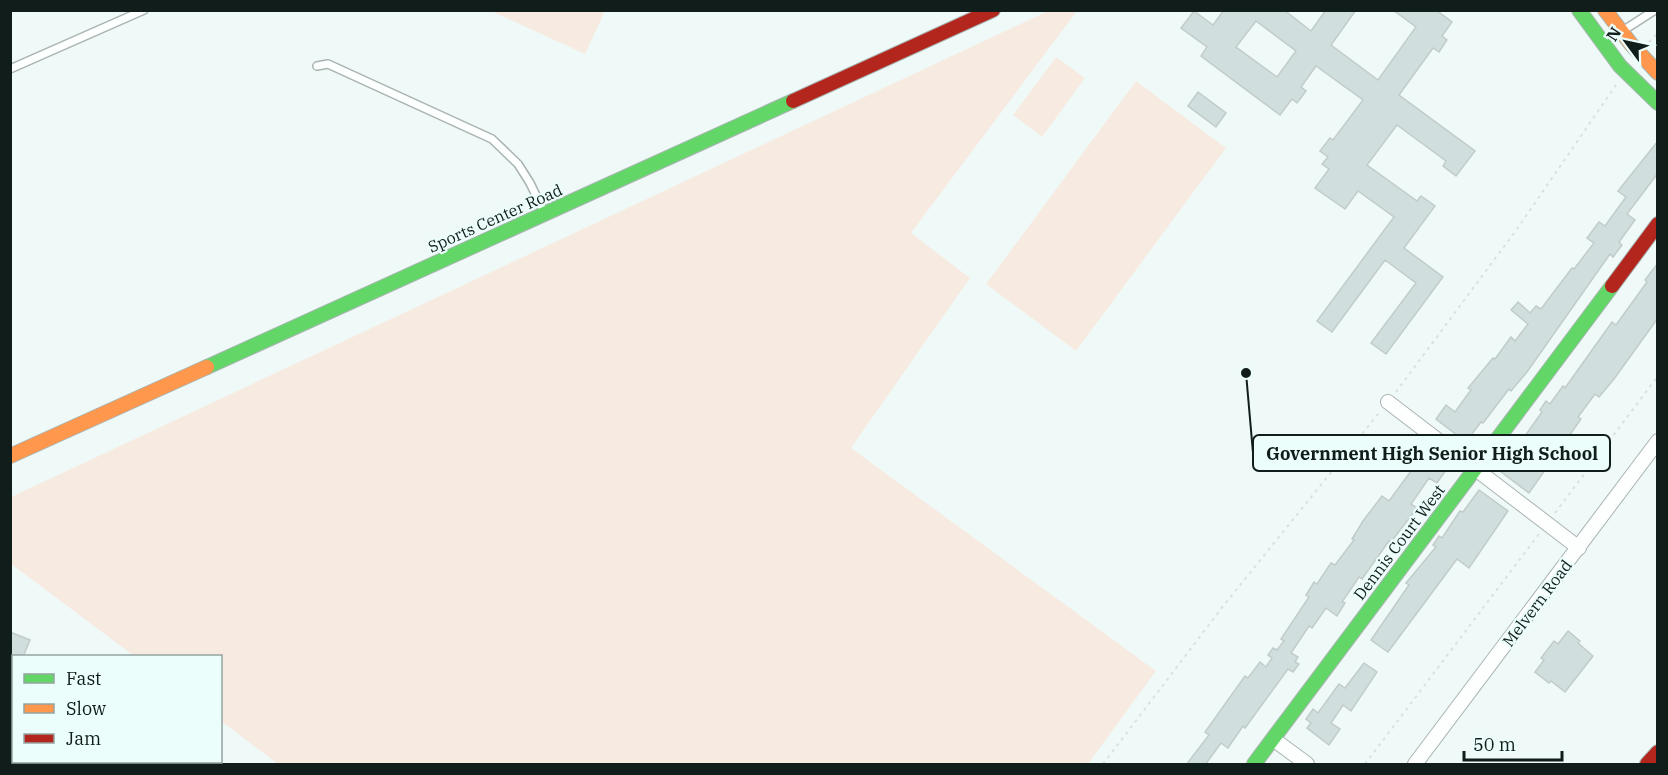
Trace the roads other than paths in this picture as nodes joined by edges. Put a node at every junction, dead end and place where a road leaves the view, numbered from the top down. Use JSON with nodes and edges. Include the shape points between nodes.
{"nodes":[{"id":1,"x":144,"y":10,"type":"edge"},
{"id":2,"x":993,"y":10,"type":"edge"},
{"id":3,"x":1579,"y":10,"type":"edge"},
{"id":4,"x":1605,"y":10,"type":"edge"},
{"id":5,"x":1654,"y":10,"type":"edge"},
{"id":6,"x":1621,"y":32,"type":"junction"},
{"id":7,"x":317,"y":66,"type":"dead end"},
{"id":8,"x":10,"y":69,"type":"edge"},
{"id":9,"x":1658,"y":73,"type":"edge"},
{"id":10,"x":1658,"y":103,"type":"edge"},
{"id":11,"x":545,"y":214,"type":"junction"},
{"id":12,"x":1658,"y":225,"type":"edge"},
{"id":13,"x":1388,"y":402,"type":"road end"},
{"id":14,"x":1658,"y":441,"type":"edge"},
{"id":15,"x":10,"y":456,"type":"edge"},
{"id":16,"x":1475,"y":468,"type":"junction"},
{"id":17,"x":1579,"y":548,"type":"junction"},
{"id":18,"x":1273,"y":739,"type":"junction"},
{"id":19,"x":1658,"y":752,"type":"edge"},
{"id":20,"x":1254,"y":765,"type":"edge"},
{"id":21,"x":1307,"y":765,"type":"edge"},
{"id":22,"x":1415,"y":765,"type":"edge"},
{"id":23,"x":1647,"y":765,"type":"edge"}],
"edges":[{"from":1,"to":8,"type":"lane"},
{"from":2,"to":11,"type":"main road","name":"Sports Center Road"},
{"from":3,"to":10,"type":"main road","via":[[1625,72]]},
{"from":4,"to":6,"type":"main road"},
{"from":5,"to":6,"type":"lane"},
{"from":6,"to":9,"type":"main road"},
{"from":7,"to":11,"type":"lane","via":[[328,64],[492,139],[518,164]]},
{"from":11,"to":15,"type":"main road","name":"Sports Center Road"},
{"from":12,"to":16,"type":"main road","name":"Dennis Court West"},
{"from":13,"to":16,"type":"street"},
{"from":14,"to":17,"type":"street","name":"Melvern Road"},
{"from":16,"to":17,"type":"street"},
{"from":16,"to":18,"type":"main road","name":"Dennis Court West"},
{"from":17,"to":22,"type":"street","name":"Melvern Road"},
{"from":18,"to":20,"type":"main road","name":"Dennis Court West"},
{"from":18,"to":21,"type":"street"},
{"from":19,"to":23,"type":"main road"}]}
